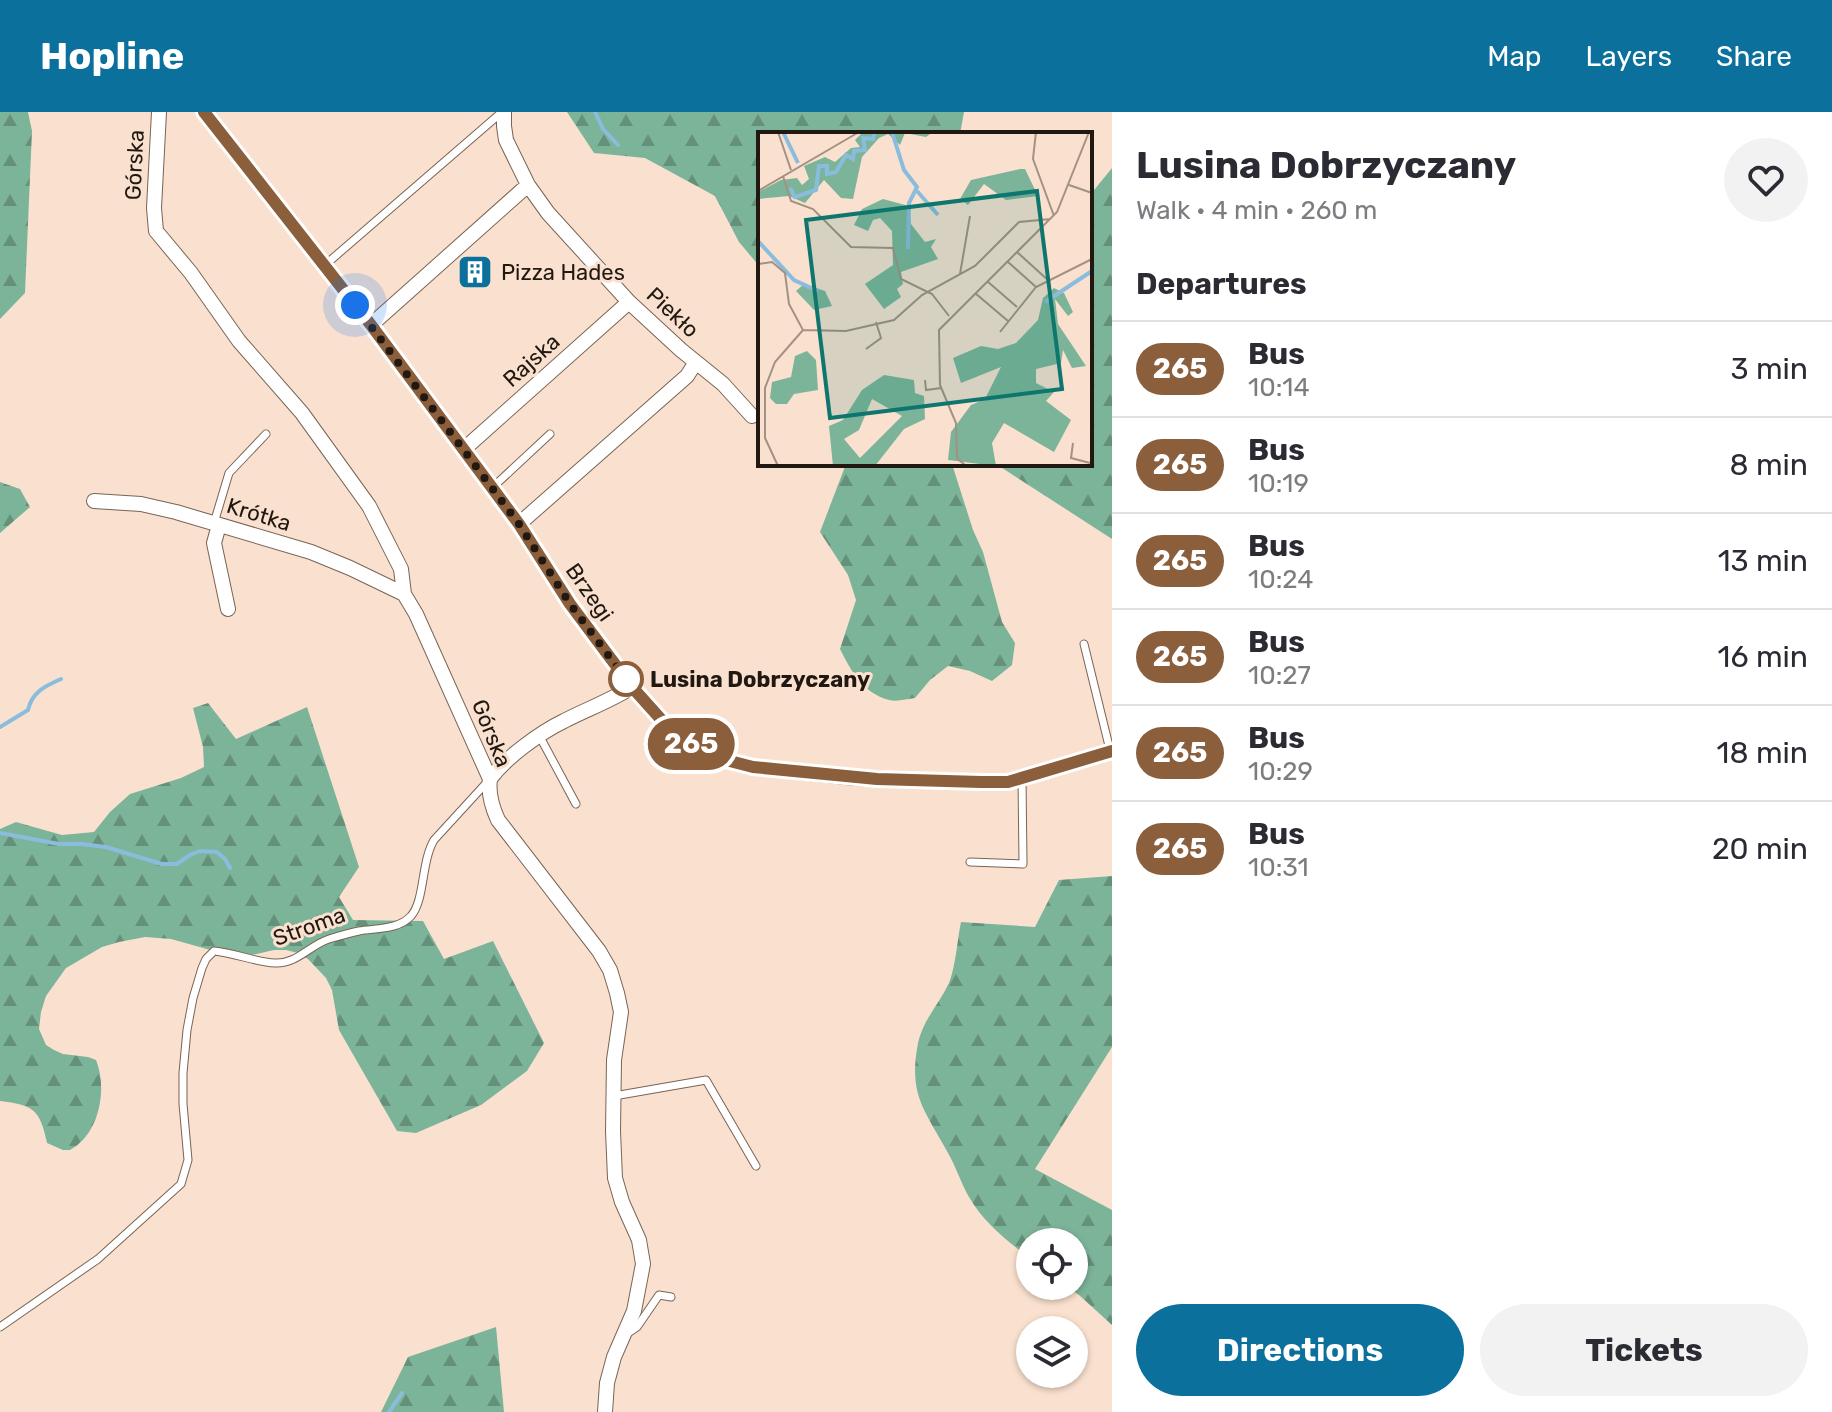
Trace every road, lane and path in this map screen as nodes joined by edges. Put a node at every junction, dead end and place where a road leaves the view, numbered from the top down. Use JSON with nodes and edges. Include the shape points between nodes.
{"nodes":[{"id":1,"x":159,"y":112,"type":"edge"},
{"id":2,"x":204,"y":112,"type":"edge"},
{"id":3,"x":503,"y":112,"type":"edge"},
{"id":4,"x":528,"y":185,"type":"junction"},
{"id":5,"x":324,"y":266,"type":"junction"},
{"id":6,"x":629,"y":302,"type":"junction"},
{"id":7,"x":371,"y":325,"type":"junction"},
{"id":8,"x":696,"y":362,"type":"junction"},
{"id":9,"x":752,"y":416,"type":"dead end"},
{"id":10,"x":266,"y":434,"type":"dead end"},
{"id":11,"x":550,"y":434,"type":"dead end"},
{"id":12,"x":463,"y":450,"type":"junction"},
{"id":13,"x":492,"y":488,"type":"junction"},
{"id":14,"x":94,"y":501,"type":"dead end"},
{"id":15,"x":217,"y":524,"type":"junction"},
{"id":16,"x":519,"y":524,"type":"junction"},
{"id":17,"x":404,"y":594,"type":"junction"},
{"id":18,"x":228,"y":609,"type":"dead end"},
{"id":19,"x":1084,"y":644,"type":"dead end"},
{"id":20,"x":632,"y":687,"type":"junction"},
{"id":21,"x":540,"y":737,"type":"junction"},
{"id":22,"x":1111,"y":752,"type":"edge"},
{"id":23,"x":1022,"y":778,"type":"junction"},
{"id":24,"x":490,"y":779,"type":"junction"},
{"id":25,"x":576,"y":804,"type":"dead end"},
{"id":26,"x":970,"y":862,"type":"dead end"},
{"id":27,"x":614,"y":1096,"type":"junction"},
{"id":28,"x":756,"y":1166,"type":"dead end"},
{"id":29,"x":671,"y":1297,"type":"dead end"},
{"id":30,"x":0,"y":1327,"type":"edge"},
{"id":31,"x":626,"y":1334,"type":"junction"},
{"id":32,"x":605,"y":1412,"type":"edge"}],
"edges":[{"from":1,"to":17,"type":"street","name":"Górska","via":[[156,231],[369,506],[401,569]]},
{"from":2,"to":5,"type":"street","name":"Brzegi"},
{"from":3,"to":4,"type":"street","name":"Piekło","via":[[506,140]]},
{"from":3,"to":5,"type":"lane"},
{"from":4,"to":6,"type":"street","name":"Piekło"},
{"from":4,"to":7,"type":"street"},
{"from":5,"to":7,"type":"street","name":"Brzegi"},
{"from":6,"to":8,"type":"street","name":"Piekło"},
{"from":6,"to":12,"type":"street","name":"Rajska"},
{"from":7,"to":12,"type":"street","name":"Brzegi"},
{"from":8,"to":9,"type":"street","name":"Piekło"},
{"from":8,"to":16,"type":"street","via":[[687,376]]},
{"from":10,"to":15,"type":"lane","via":[[229,473]]},
{"from":11,"to":13,"type":"lane"},
{"from":12,"to":13,"type":"street","name":"Brzegi"},
{"from":13,"to":16,"type":"street","name":"Brzegi"},
{"from":14,"to":15,"type":"street","name":"Krótka","via":[[141,504]]},
{"from":15,"to":17,"type":"street","name":"Krótka","via":[[311,552]]},
{"from":15,"to":18,"type":"street","via":[[214,543]]},
{"from":16,"to":20,"type":"street","name":"Brzegi"},
{"from":17,"to":24,"type":"street","name":"Górska"},
{"from":19,"to":22,"type":"lane"},
{"from":20,"to":21,"type":"street","name":"Stroma"},
{"from":20,"to":23,"type":"street","name":"Brzegi","via":[[667,726],[700,750],[753,767],[898,781]]},
{"from":21,"to":24,"type":"street","name":"Stroma"},
{"from":21,"to":25,"type":"lane"},
{"from":22,"to":23,"type":"street","name":"Brzegi"},
{"from":23,"to":26,"type":"lane","via":[[1023,864]]},
{"from":24,"to":27,"type":"street","name":"Górska","via":[[498,820],[610,970],[621,1012]]},
{"from":24,"to":30,"type":"lane","name":"Stroma","via":[[434,840],[416,905],[395,927],[316,943],[289,961],[214,951],[206,959],[187,1030],[183,1104],[188,1160],[181,1184],[98,1259]]},
{"from":27,"to":28,"type":"lane","via":[[706,1080]]},
{"from":27,"to":31,"type":"street","name":"Górska","via":[[615,1178],[643,1264]]},
{"from":29,"to":31,"type":"lane","via":[[659,1295]]},
{"from":31,"to":32,"type":"street","name":"Górska","via":[[607,1383]]}]}
